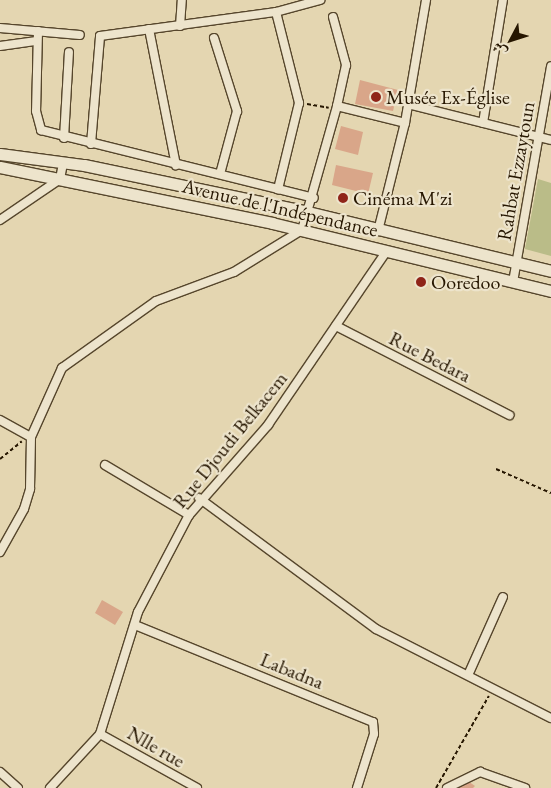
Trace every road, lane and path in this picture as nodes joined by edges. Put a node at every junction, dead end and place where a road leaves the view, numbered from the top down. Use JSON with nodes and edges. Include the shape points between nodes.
{"nodes":[{"id":1,"x":182,"y":0,"type":"edge"},
{"id":2,"x":316,"y":0,"type":"edge"},
{"id":3,"x":426,"y":0,"type":"edge"},
{"id":4,"x":503,"y":0,"type":"edge"},
{"id":5,"x":276,"y":12,"type":"junction"},
{"id":6,"x":333,"y":17,"type":"dead end"},
{"id":7,"x":180,"y":26,"type":"junction"},
{"id":8,"x":0,"y":28,"type":"edge"},
{"id":9,"x":148,"y":29,"type":"junction"},
{"id":10,"x":38,"y":31,"type":"junction"},
{"id":11,"x":80,"y":35,"type":"dead end"},
{"id":12,"x":214,"y":38,"type":"dead end"},
{"id":13,"x":37,"y":42,"type":"junction"},
{"id":14,"x":0,"y":46,"type":"edge"},
{"id":15,"x":69,"y":52,"type":"dead end"},
{"id":16,"x":551,"y":66,"type":"edge"},
{"id":17,"x":299,"y":103,"type":"junction"},
{"id":18,"x":408,"y":104,"type":"junction"},
{"id":19,"x":336,"y":107,"type":"junction"},
{"id":20,"x":404,"y":123,"type":"junction"},
{"id":21,"x":483,"y":123,"type":"junction"},
{"id":22,"x":538,"y":137,"type":"junction"},
{"id":23,"x":64,"y":138,"type":"junction"},
{"id":24,"x":551,"y":140,"type":"edge"},
{"id":25,"x":92,"y":144,"type":"junction"},
{"id":26,"x":0,"y":154,"type":"edge"},
{"id":27,"x":63,"y":162,"type":"junction"},
{"id":28,"x":176,"y":164,"type":"junction"},
{"id":29,"x":0,"y":167,"type":"edge"},
{"id":30,"x":220,"y":174,"type":"junction"},
{"id":31,"x":60,"y":178,"type":"junction"},
{"id":32,"x":278,"y":189,"type":"junction"},
{"id":33,"x":314,"y":198,"type":"junction"},
{"id":34,"x":308,"y":212,"type":"junction"},
{"id":35,"x":0,"y":220,"type":"edge"},
{"id":36,"x":302,"y":230,"type":"junction"},
{"id":37,"x":378,"y":230,"type":"junction"},
{"id":38,"x":386,"y":252,"type":"junction"},
{"id":39,"x":516,"y":264,"type":"junction"},
{"id":40,"x":551,"y":271,"type":"edge"},
{"id":41,"x":513,"y":282,"type":"junction"},
{"id":42,"x":551,"y":291,"type":"edge"},
{"id":43,"x":336,"y":326,"type":"junction"},
{"id":44,"x":509,"y":415,"type":"dead end"},
{"id":45,"x":0,"y":420,"type":"edge"},
{"id":46,"x":31,"y":437,"type":"junction"},
{"id":47,"x":0,"y":459,"type":"edge"},
{"id":48,"x":105,"y":465,"type":"dead end"},
{"id":49,"x":496,"y":470,"type":"dead end"},
{"id":50,"x":551,"y":493,"type":"edge"},
{"id":51,"x":199,"y":498,"type":"junction"},
{"id":52,"x":189,"y":515,"type":"junction"},
{"id":53,"x":0,"y":552,"type":"edge"},
{"id":54,"x":503,"y":597,"type":"dead end"},
{"id":55,"x":135,"y":625,"type":"junction"},
{"id":56,"x":469,"y":673,"type":"junction"},
{"id":57,"x":494,"y":687,"type":"junction"},
{"id":58,"x":551,"y":718,"type":"edge"},
{"id":59,"x":100,"y":734,"type":"junction"},
{"id":60,"x":0,"y":772,"type":"edge"},
{"id":61,"x":18,"y":788,"type":"edge"},
{"id":62,"x":50,"y":788,"type":"edge"},
{"id":63,"x":197,"y":788,"type":"edge"},
{"id":64,"x":357,"y":788,"type":"edge"},
{"id":65,"x":436,"y":788,"type":"edge"},
{"id":66,"x":447,"y":788,"type":"edge"},
{"id":67,"x":525,"y":788,"type":"edge"}],
"edges":[{"from":1,"to":7,"type":"street"},
{"from":2,"to":5,"type":"street"},
{"from":3,"to":18,"type":"street"},
{"from":4,"to":21,"type":"street"},
{"from":5,"to":7,"type":"street"},
{"from":5,"to":17,"type":"street"},
{"from":6,"to":19,"type":"street","via":[[346,65]]},
{"from":7,"to":9,"type":"street"},
{"from":8,"to":10,"type":"street"},
{"from":9,"to":25,"type":"street","via":[[100,36]]},
{"from":9,"to":28,"type":"street"},
{"from":10,"to":11,"type":"street"},
{"from":10,"to":13,"type":"street"},
{"from":12,"to":30,"type":"street","via":[[237,111]]},
{"from":13,"to":14,"type":"street"},
{"from":13,"to":23,"type":"street","via":[[38,125]]},
{"from":15,"to":23,"type":"street"},
{"from":16,"to":22,"type":"street","name":"Rahbat Ezzaytoun"},
{"from":17,"to":19,"type":"path"},
{"from":17,"to":32,"type":"street"},
{"from":18,"to":20,"type":"street"},
{"from":18,"to":21,"type":"street"},
{"from":19,"to":20,"type":"street"},
{"from":19,"to":33,"type":"street"},
{"from":20,"to":37,"type":"street"},
{"from":21,"to":22,"type":"street"},
{"from":22,"to":24,"type":"street"},
{"from":22,"to":39,"type":"street","name":"Rahbat Ezzaytoun"},
{"from":23,"to":25,"type":"street"},
{"from":25,"to":28,"type":"street"},
{"from":26,"to":27,"type":"main road","name":"Avenue de l'Indépendance"},
{"from":27,"to":31,"type":"street"},
{"from":27,"to":34,"type":"main road","name":"Avenue de l'Indépendance"},
{"from":28,"to":30,"type":"street"},
{"from":29,"to":31,"type":"main road","name":"Avenue de l'Indépendance"},
{"from":30,"to":32,"type":"street"},
{"from":31,"to":35,"type":"street"},
{"from":31,"to":36,"type":"main road","name":"Avenue de l'Indépendance"},
{"from":32,"to":33,"type":"street"},
{"from":33,"to":34,"type":"street"},
{"from":34,"to":36,"type":"street"},
{"from":34,"to":37,"type":"main road","name":"Avenue de l'Indépendance"},
{"from":36,"to":38,"type":"main road","name":"Avenue de l'Indépendance"},
{"from":36,"to":46,"type":"street","via":[[234,272],[156,301],[96,340],[54,378]]},
{"from":37,"to":39,"type":"main road","name":"Avenue de l'Indépendance"},
{"from":38,"to":41,"type":"main road","name":"Avenue de l'Indépendance"},
{"from":38,"to":43,"type":"street","name":"Rue Djoudi Belkacem"},
{"from":39,"to":40,"type":"main road","name":"Avenue de l'Indépendance"},
{"from":39,"to":41,"type":"street","name":"Rahbat Ezzaytoun"},
{"from":41,"to":42,"type":"main road","name":"Avenue de l'Indépendance"},
{"from":43,"to":44,"type":"street","name":"Rue Bedara"},
{"from":43,"to":51,"type":"street","name":"Rue Djoudi Belkacem","via":[[268,425]]},
{"from":45,"to":46,"type":"street"},
{"from":46,"to":47,"type":"path","via":[[4,452]]},
{"from":46,"to":53,"type":"street","via":[[28,497]]},
{"from":48,"to":52,"type":"street"},
{"from":49,"to":50,"type":"path"},
{"from":51,"to":52,"type":"street","name":"Rue Djoudi Belkacem"},
{"from":51,"to":56,"type":"street","via":[[376,629]]},
{"from":52,"to":55,"type":"street","name":"Rue Djoudi Belkacem"},
{"from":54,"to":56,"type":"street"},
{"from":55,"to":59,"type":"street","name":"Rue Djoudi Belkacem"},
{"from":55,"to":64,"type":"street","name":"Labadna","via":[[373,722],[374,734]]},
{"from":56,"to":57,"type":"street"},
{"from":57,"to":58,"type":"street"},
{"from":57,"to":65,"type":"path"},
{"from":59,"to":62,"type":"street","name":"Rue Djoudi Belkacem"},
{"from":59,"to":63,"type":"street","name":"Nlle rue"},
{"from":60,"to":61,"type":"street"},
{"from":66,"to":67,"type":"street","via":[[480,772]]}]}
